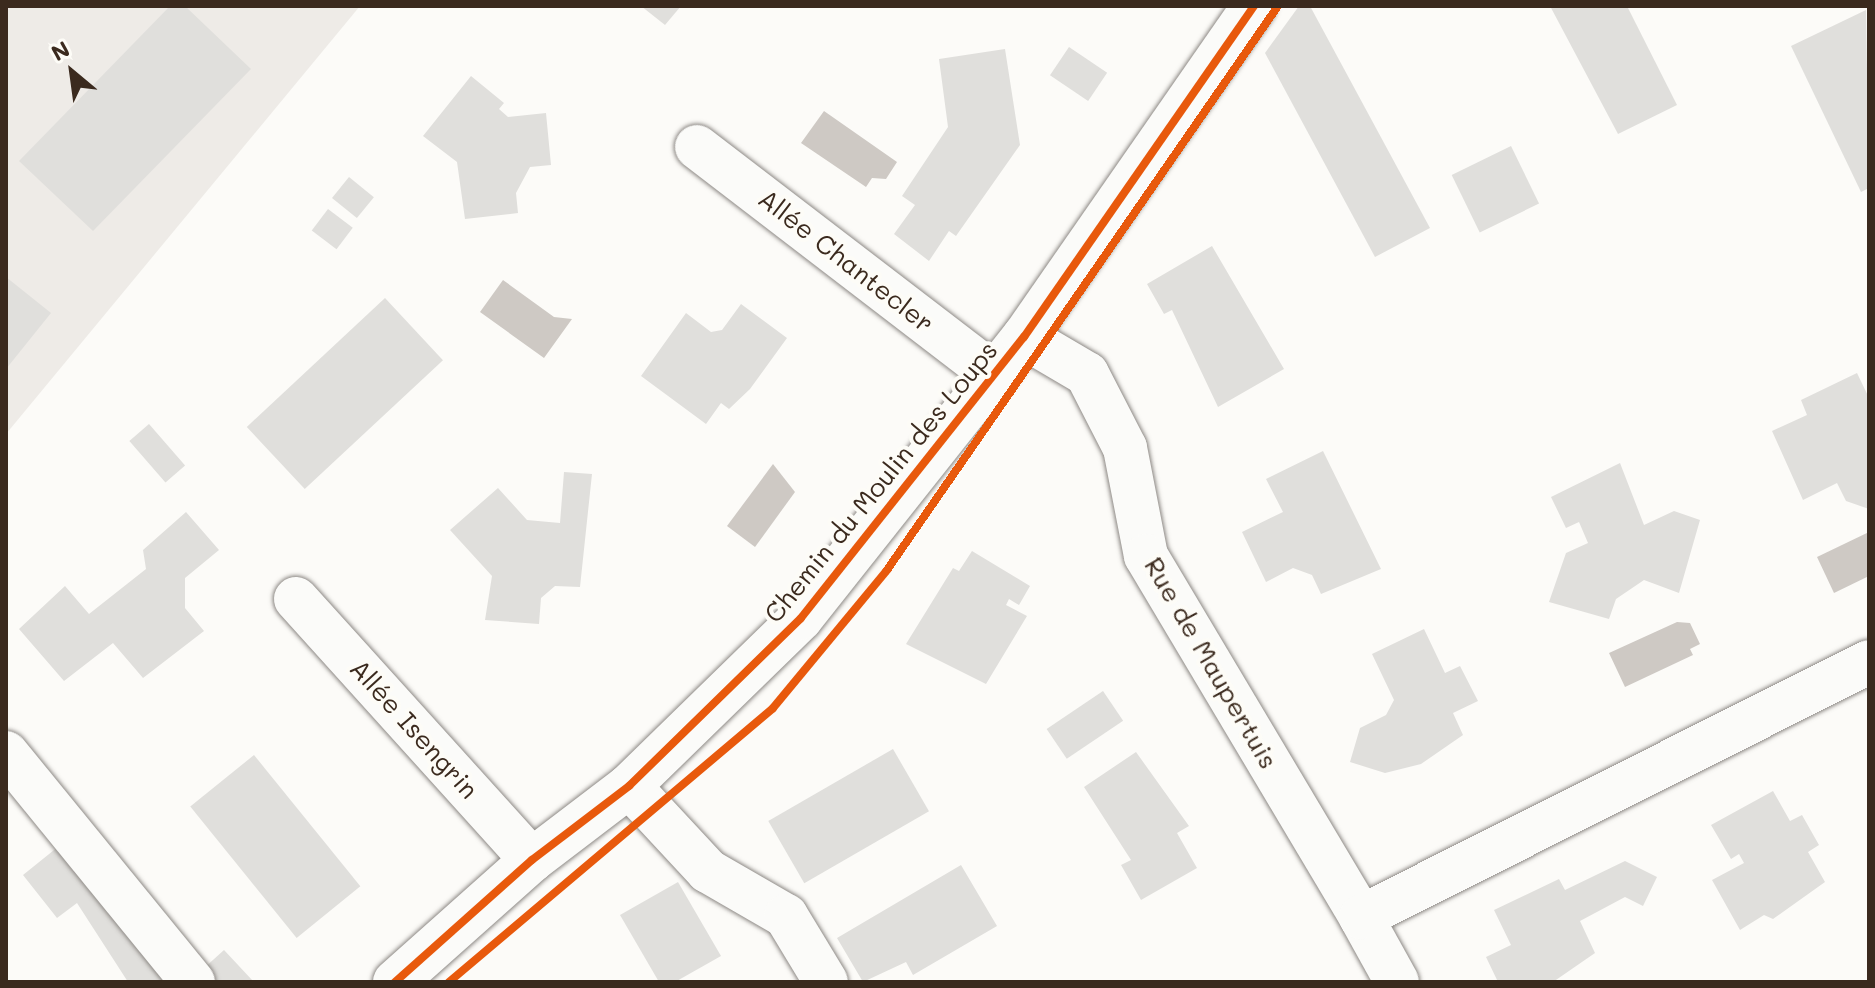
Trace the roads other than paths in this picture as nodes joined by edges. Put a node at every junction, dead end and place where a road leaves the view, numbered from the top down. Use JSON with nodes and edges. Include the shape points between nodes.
{"nodes":[{"id":1,"x":1254,"y":6,"type":"edge"},
{"id":2,"x":697,"y":147,"type":"dead end"},
{"id":3,"x":1024,"y":337,"type":"junction"},
{"id":4,"x":994,"y":375,"type":"junction"},
{"id":5,"x":296,"y":599,"type":"dead end"},
{"id":6,"x":1869,"y":662,"type":"edge"},
{"id":7,"x":6,"y":753,"type":"edge"},
{"id":8,"x":629,"y":786,"type":"junction"},
{"id":9,"x":532,"y":860,"type":"junction"},
{"id":10,"x":1361,"y":917,"type":"junction"},
{"id":11,"x":193,"y":982,"type":"edge"},
{"id":12,"x":395,"y":982,"type":"edge"},
{"id":13,"x":826,"y":982,"type":"edge"},
{"id":14,"x":1397,"y":982,"type":"edge"}],
"edges":[{"from":1,"to":3,"type":"street","name":"Chemin du Moulin des Loups"},
{"from":2,"to":4,"type":"street","name":"Allée Chantecler"},
{"from":3,"to":4,"type":"street","name":"Chemin du Moulin des Loups"},
{"from":3,"to":10,"type":"street","name":"Rue de Maupertuis","via":[[1087,374],[1125,448],[1146,556]]},
{"from":4,"to":8,"type":"street","name":"Chemin du Moulin des Loups","via":[[801,618]]},
{"from":5,"to":9,"type":"street","name":"Allée Isengrin"},
{"from":6,"to":10,"type":"street"},
{"from":7,"to":11,"type":"street"},
{"from":8,"to":9,"type":"street","name":"Chemin du Moulin des Loups"},
{"from":8,"to":13,"type":"street","via":[[708,871],[786,916]]},
{"from":9,"to":12,"type":"street","name":"Chemin du Moulin des Loups"},
{"from":10,"to":14,"type":"street","name":"Rue de Maupertuis"}]}
